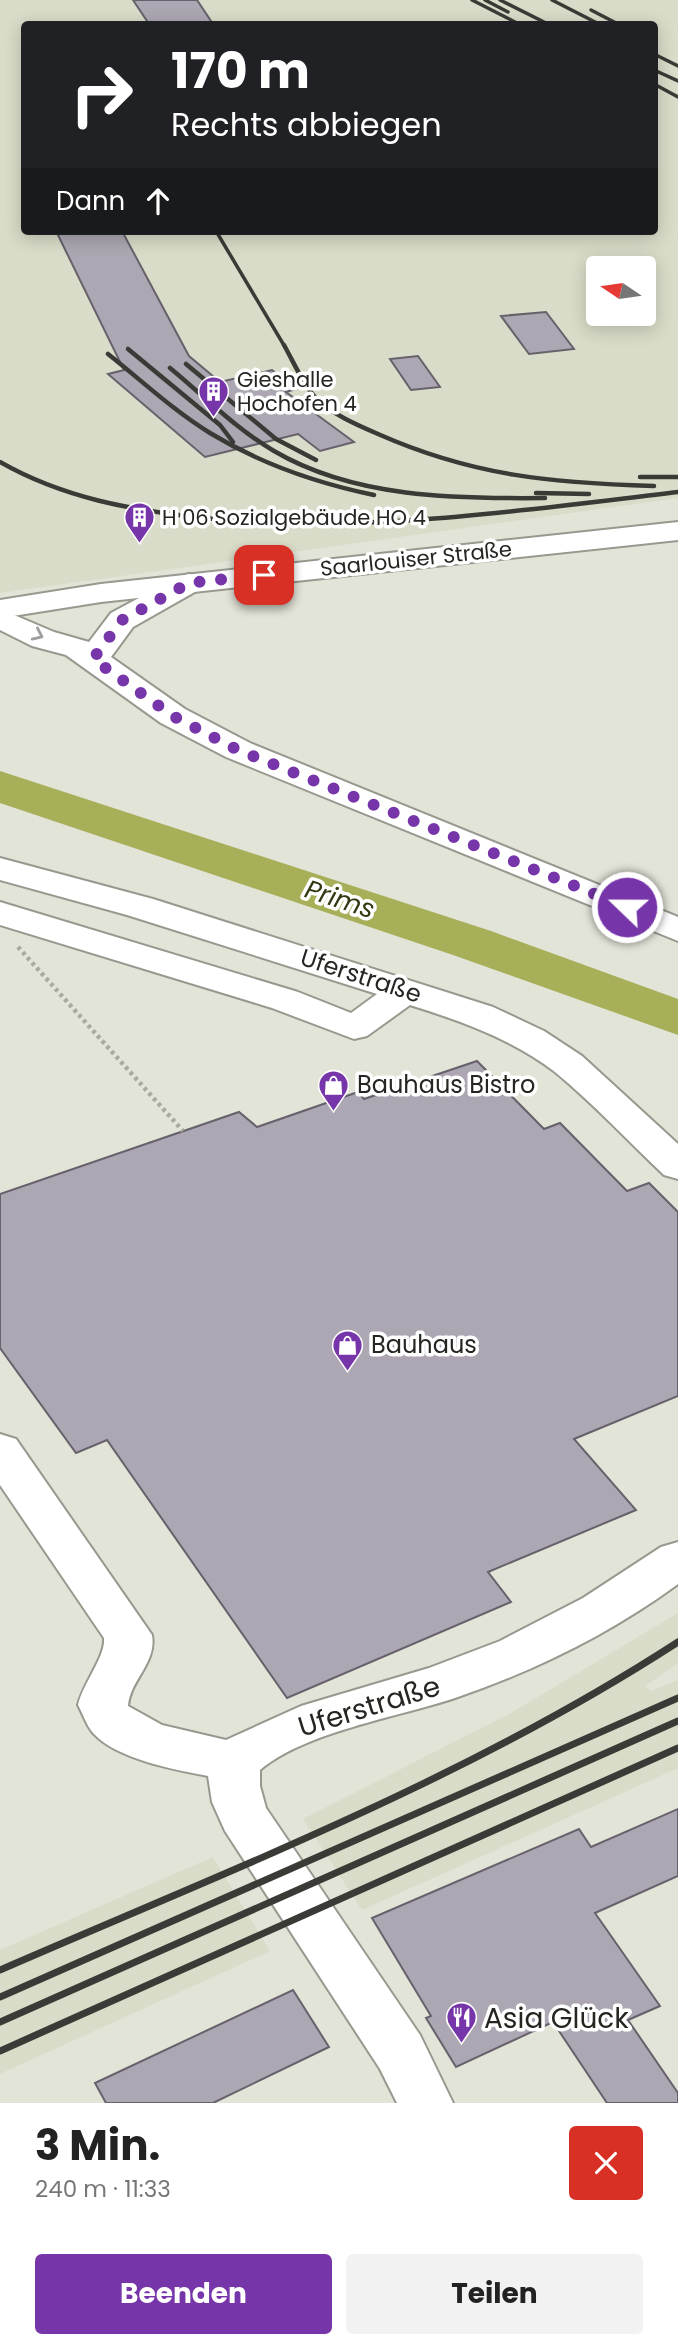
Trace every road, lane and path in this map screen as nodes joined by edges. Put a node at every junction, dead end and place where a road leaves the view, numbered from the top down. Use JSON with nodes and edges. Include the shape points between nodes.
{"nodes":[{"id":1,"x":678,"y":531,"type":"edge"},
{"id":2,"x":626,"y":536,"type":"junction"},
{"id":3,"x":678,"y":545,"type":"edge"},
{"id":4,"x":189,"y":583,"type":"junction"},
{"id":5,"x":15,"y":607,"type":"edge"},
{"id":6,"x":0,"y":618,"type":"edge"},
{"id":7,"x":85,"y":653,"type":"junction"},
{"id":8,"x":0,"y":869,"type":"edge"},
{"id":9,"x":0,"y":913,"type":"edge"},
{"id":10,"x":678,"y":930,"type":"edge"},
{"id":11,"x":17,"y":946,"type":"dead end"},
{"id":12,"x":406,"y":989,"type":"junction"},
{"id":13,"x":183,"y":1131,"type":"dead end"},
{"id":14,"x":678,"y":1166,"type":"edge"},
{"id":15,"x":0,"y":1450,"type":"edge"},
{"id":16,"x":678,"y":1559,"type":"edge"},
{"id":17,"x":237,"y":1762,"type":"junction"},
{"id":18,"x":425,"y":2103,"type":"edge"}],
"edges":[{"from":1,"to":2,"type":"street","name":"Saarlouiser Straße"},
{"from":2,"to":3,"type":"street"},
{"from":2,"to":4,"type":"street","name":"Saarlouiser Straße"},
{"from":4,"to":5,"type":"street","name":"Saarlouiser Straße"},
{"from":4,"to":7,"type":"street","via":[[122,620]]},
{"from":5,"to":7,"type":"street","via":[[73,630]]},
{"from":6,"to":7,"type":"street","one_way":true},
{"from":7,"to":10,"type":"street","via":[[173,716],[238,750]]},
{"from":8,"to":12,"type":"street","name":"Uferstraße"},
{"from":9,"to":12,"type":"street","via":[[285,1000],[354,1028]]},
{"from":11,"to":13,"type":"path"},
{"from":12,"to":14,"type":"street","name":"Uferstraße","via":[[480,1015],[530,1039],[568,1064]]},
{"from":15,"to":17,"type":"street","via":[[128,1635],[129,1653],[102,1701],[110,1723],[134,1737]]},
{"from":16,"to":17,"type":"street","name":"Uferstraße","via":[[561,1634],[460,1677],[298,1726],[255,1747]]},
{"from":17,"to":18,"type":"street","via":[[235,1794],[243,1816],[400,2052]]}]}
